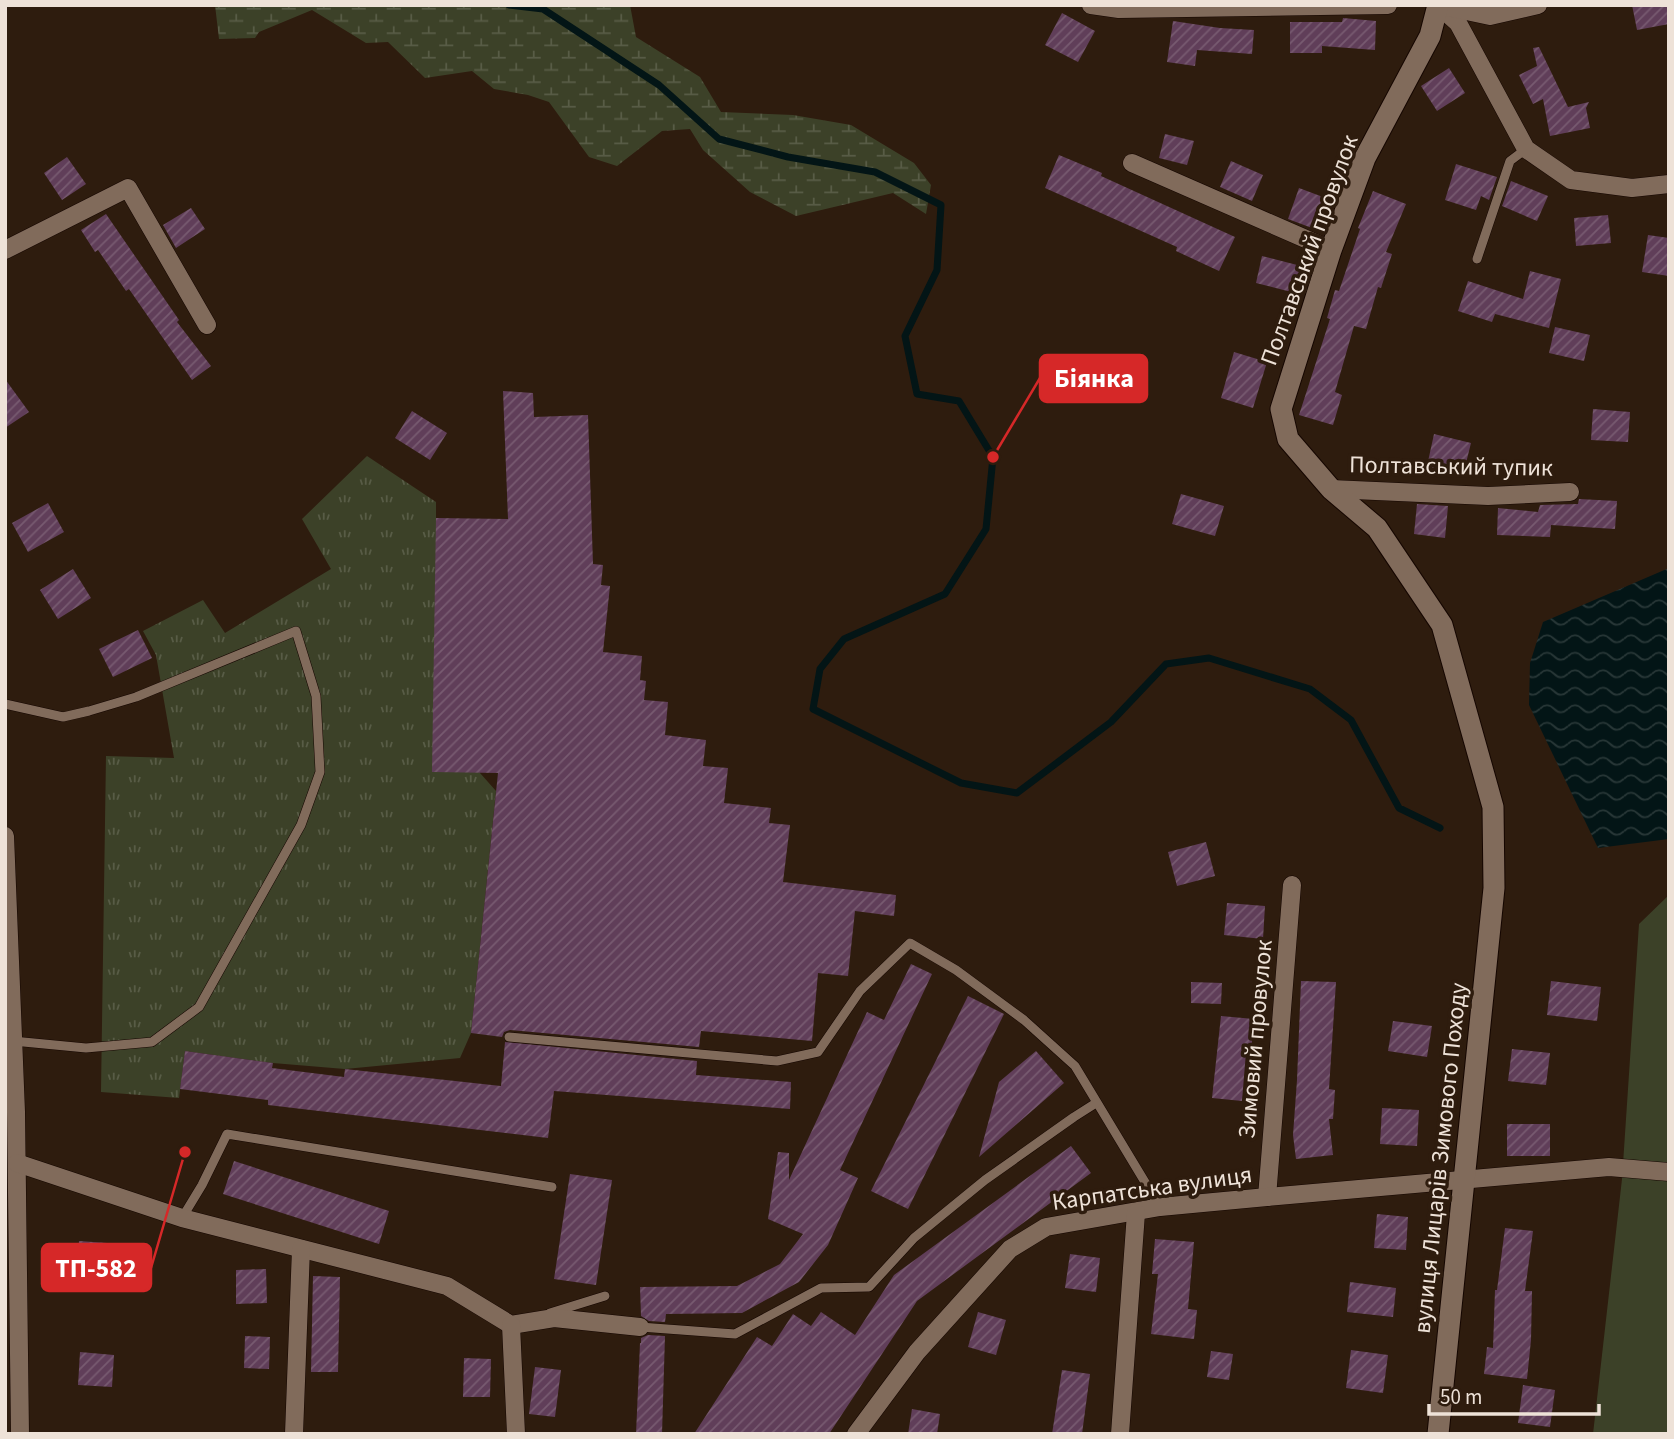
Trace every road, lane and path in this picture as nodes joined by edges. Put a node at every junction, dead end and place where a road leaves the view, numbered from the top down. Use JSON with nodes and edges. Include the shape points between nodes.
{"nodes":[{"id":1,"x":1091,"y":5,"type":"edge"},
{"id":2,"x":1388,"y":5,"type":"edge"},
{"id":3,"x":1438,"y":5,"type":"edge"},
{"id":4,"x":1538,"y":5,"type":"edge"},
{"id":5,"x":1526,"y":149,"type":"junction"},
{"id":6,"x":1132,"y":163,"type":"dead end"},
{"id":7,"x":1669,"y":184,"type":"edge"},
{"id":8,"x":5,"y":250,"type":"edge"},
{"id":9,"x":1331,"y":250,"type":"junction"},
{"id":10,"x":1477,"y":259,"type":"dead end"},
{"id":11,"x":207,"y":325,"type":"dead end"},
{"id":12,"x":1288,"y":439,"type":"joint"},
{"id":13,"x":1331,"y":489,"type":"junction"},
{"id":14,"x":1570,"y":492,"type":"dead end"},
{"id":15,"x":5,"y":704,"type":"edge"},
{"id":16,"x":5,"y":836,"type":"edge"},
{"id":17,"x":1292,"y":885,"type":"dead end"},
{"id":18,"x":509,"y":1037,"type":"dead end"},
{"id":19,"x":13,"y":1041,"type":"junction"},
{"id":20,"x":1096,"y":1103,"type":"junction"},
{"id":21,"x":17,"y":1163,"type":"junction"},
{"id":22,"x":1669,"y":1172,"type":"edge"},
{"id":23,"x":1463,"y":1180,"type":"junction"},
{"id":24,"x":552,"y":1187,"type":"dead end"},
{"id":25,"x":1267,"y":1197,"type":"junction"},
{"id":26,"x":1160,"y":1208,"type":"junction"},
{"id":27,"x":1136,"y":1213,"type":"junction"},
{"id":28,"x":182,"y":1218,"type":"junction"},
{"id":29,"x":301,"y":1249,"type":"junction"},
{"id":30,"x":605,"y":1296,"type":"dead end"},
{"id":31,"x":511,"y":1325,"type":"junction"},
{"id":32,"x":640,"y":1327,"type":"joint"},
{"id":33,"x":20,"y":1434,"type":"edge"},
{"id":34,"x":294,"y":1434,"type":"edge"},
{"id":35,"x":516,"y":1434,"type":"edge"},
{"id":36,"x":856,"y":1434,"type":"edge"},
{"id":37,"x":1120,"y":1434,"type":"edge"},
{"id":38,"x":1438,"y":1434,"type":"edge"}],
"edges":[{"from":1,"to":2,"type":"street","via":[[1119,9]]},
{"from":3,"to":4,"type":"street","via":[[1490,16]]},
{"from":3,"to":5,"type":"street","via":[[1458,23]]},
{"from":3,"to":9,"type":"street","name":"Полтавський провулок","via":[[1430,36],[1365,158]]},
{"from":5,"to":7,"type":"street","via":[[1571,180],[1632,188]]},
{"from":5,"to":10,"type":"lane","via":[[1510,161]]},
{"from":6,"to":9,"type":"street"},
{"from":8,"to":11,"type":"street","via":[[128,188]]},
{"from":9,"to":12,"type":"street","name":"Полтавський провулок","via":[[1281,410]]},
{"from":12,"to":13,"type":"street","name":"вулиця Лицарів Зимового Походу"},
{"from":13,"to":14,"type":"street","name":"Полтавський тупик","via":[[1488,496]]},
{"from":13,"to":23,"type":"street","name":"вулиця Лицарів Зимового Походу","via":[[1377,528],[1442,625],[1493,807],[1494,888]]},
{"from":15,"to":19,"type":"lane","via":[[63,717],[89,711],[135,697],[296,631],[317,696],[320,772],[301,825],[199,1007],[152,1042],[86,1048]]},
{"from":16,"to":19,"type":"street"},
{"from":17,"to":25,"type":"street","name":"Зимовий провулок"},
{"from":18,"to":20,"type":"lane","via":[[777,1061],[818,1052],[860,991],[910,943],[1024,1020],[1075,1066]]},
{"from":19,"to":21,"type":"street"},
{"from":20,"to":26,"type":"lane"},
{"from":20,"to":32,"type":"lane","via":[[985,1180],[914,1238],[869,1287],[821,1288],[735,1334]]},
{"from":21,"to":28,"type":"street"},
{"from":21,"to":33,"type":"street"},
{"from":22,"to":23,"type":"street","name":"Карпатська вулиця","via":[[1609,1167]]},
{"from":23,"to":25,"type":"street","name":"Карпатська вулиця"},
{"from":23,"to":38,"type":"street","name":"вулиця Лицарів Зимового Походу"},
{"from":24,"to":28,"type":"lane","via":[[227,1134]]},
{"from":25,"to":26,"type":"street","name":"Карпатська вулиця"},
{"from":26,"to":27,"type":"street","name":"Карпатська вулиця"},
{"from":27,"to":36,"type":"street","name":"Карпатська вулиця","via":[[1046,1227],[1010,1249],[916,1352]]},
{"from":27,"to":37,"type":"street"},
{"from":28,"to":29,"type":"street"},
{"from":29,"to":31,"type":"street","via":[[447,1286]]},
{"from":29,"to":34,"type":"street"},
{"from":30,"to":31,"type":"lane"},
{"from":31,"to":32,"type":"street","via":[[554,1318]]},
{"from":31,"to":35,"type":"street"}]}
